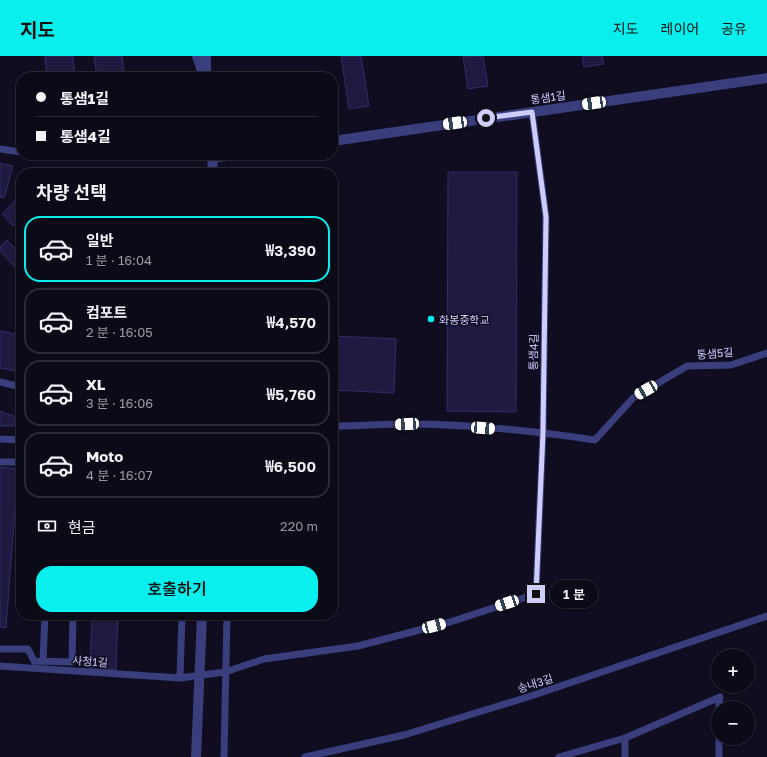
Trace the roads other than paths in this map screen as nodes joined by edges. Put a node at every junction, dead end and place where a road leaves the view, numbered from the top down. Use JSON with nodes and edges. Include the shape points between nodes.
{"nodes":[{"id":1,"x":197,"y":56,"type":"edge"},
{"id":2,"x":206,"y":56,"type":"edge"},
{"id":3,"x":203,"y":72,"type":"edge"},
{"id":4,"x":205,"y":72,"type":"edge"},
{"id":5,"x":767,"y":78,"type":"edge"},
{"id":6,"x":532,"y":112,"type":"junction"},
{"id":7,"x":338,"y":140,"type":"edge"},
{"id":8,"x":0,"y":149,"type":"edge"},
{"id":9,"x":16,"y":151,"type":"edge"},
{"id":10,"x":767,"y":353,"type":"edge"},
{"id":11,"x":0,"y":382,"type":"edge"},
{"id":12,"x":16,"y":386,"type":"edge"},
{"id":13,"x":338,"y":426,"type":"edge"},
{"id":14,"x":543,"y":432,"type":"junction"},
{"id":15,"x":0,"y":439,"type":"edge"},
{"id":16,"x":16,"y":440,"type":"edge"},
{"id":17,"x":0,"y":462,"type":"edge"},
{"id":18,"x":16,"y":462,"type":"edge"},
{"id":19,"x":536,"y":594,"type":"joint"},
{"id":20,"x":767,"y":616,"type":"edge"},
{"id":21,"x":45,"y":620,"type":"edge"},
{"id":22,"x":73,"y":620,"type":"edge"},
{"id":23,"x":182,"y":620,"type":"edge"},
{"id":24,"x":202,"y":620,"type":"edge"},
{"id":25,"x":227,"y":620,"type":"edge"},
{"id":26,"x":0,"y":649,"type":"edge"},
{"id":27,"x":43,"y":661,"type":"junction"},
{"id":28,"x":0,"y":666,"type":"edge"},
{"id":29,"x":225,"y":672,"type":"junction"},
{"id":30,"x":180,"y":678,"type":"junction"},
{"id":31,"x":720,"y":701,"type":"edge"},
{"id":32,"x":625,"y":738,"type":"junction"},
{"id":33,"x":719,"y":745,"type":"edge"},
{"id":34,"x":196,"y":757,"type":"edge"},
{"id":35,"x":224,"y":757,"type":"edge"},
{"id":36,"x":305,"y":757,"type":"edge"},
{"id":37,"x":559,"y":757,"type":"edge"},
{"id":38,"x":625,"y":757,"type":"edge"},
{"id":39,"x":719,"y":757,"type":"edge"}],
"edges":[{"from":1,"to":3,"type":"street"},
{"from":2,"to":4,"type":"street"},
{"from":5,"to":6,"type":"street","name":"통샘1길"},
{"from":6,"to":7,"type":"street","name":"통샘1길"},
{"from":6,"to":14,"type":"lane","name":"통샘4길","via":[[546,217]]},
{"from":8,"to":9,"type":"lane"},
{"from":10,"to":14,"type":"lane","name":"통샘5길","via":[[731,365],[687,366],[633,398],[595,440]]},
{"from":11,"to":12,"type":"lane"},
{"from":13,"to":14,"type":"lane","via":[[407,424]]},
{"from":14,"to":19,"type":"lane","name":"통샘4길"},
{"from":15,"to":16,"type":"lane"},
{"from":17,"to":18,"type":"lane"},
{"from":19,"to":29,"type":"lane","name":"사청1길","via":[[450,622],[366,644],[264,659]]},
{"from":20,"to":36,"type":"lane","name":"송내3길","via":[[531,696],[404,735]]},
{"from":21,"to":27,"type":"lane"},
{"from":22,"to":27,"type":"lane","via":[[72,662]]},
{"from":23,"to":30,"type":"lane"},
{"from":24,"to":34,"type":"street","bridge":true},
{"from":25,"to":29,"type":"lane"},
{"from":26,"to":27,"type":"lane","via":[[28,649],[34,661]]},
{"from":28,"to":30,"type":"lane","name":"사청1길"},
{"from":29,"to":30,"type":"lane","name":"사청1길"},
{"from":29,"to":35,"type":"lane"},
{"from":31,"to":32,"type":"lane","via":[[720,697]]},
{"from":32,"to":37,"type":"lane"},
{"from":32,"to":38,"type":"lane"},
{"from":33,"to":39,"type":"lane"}]}
